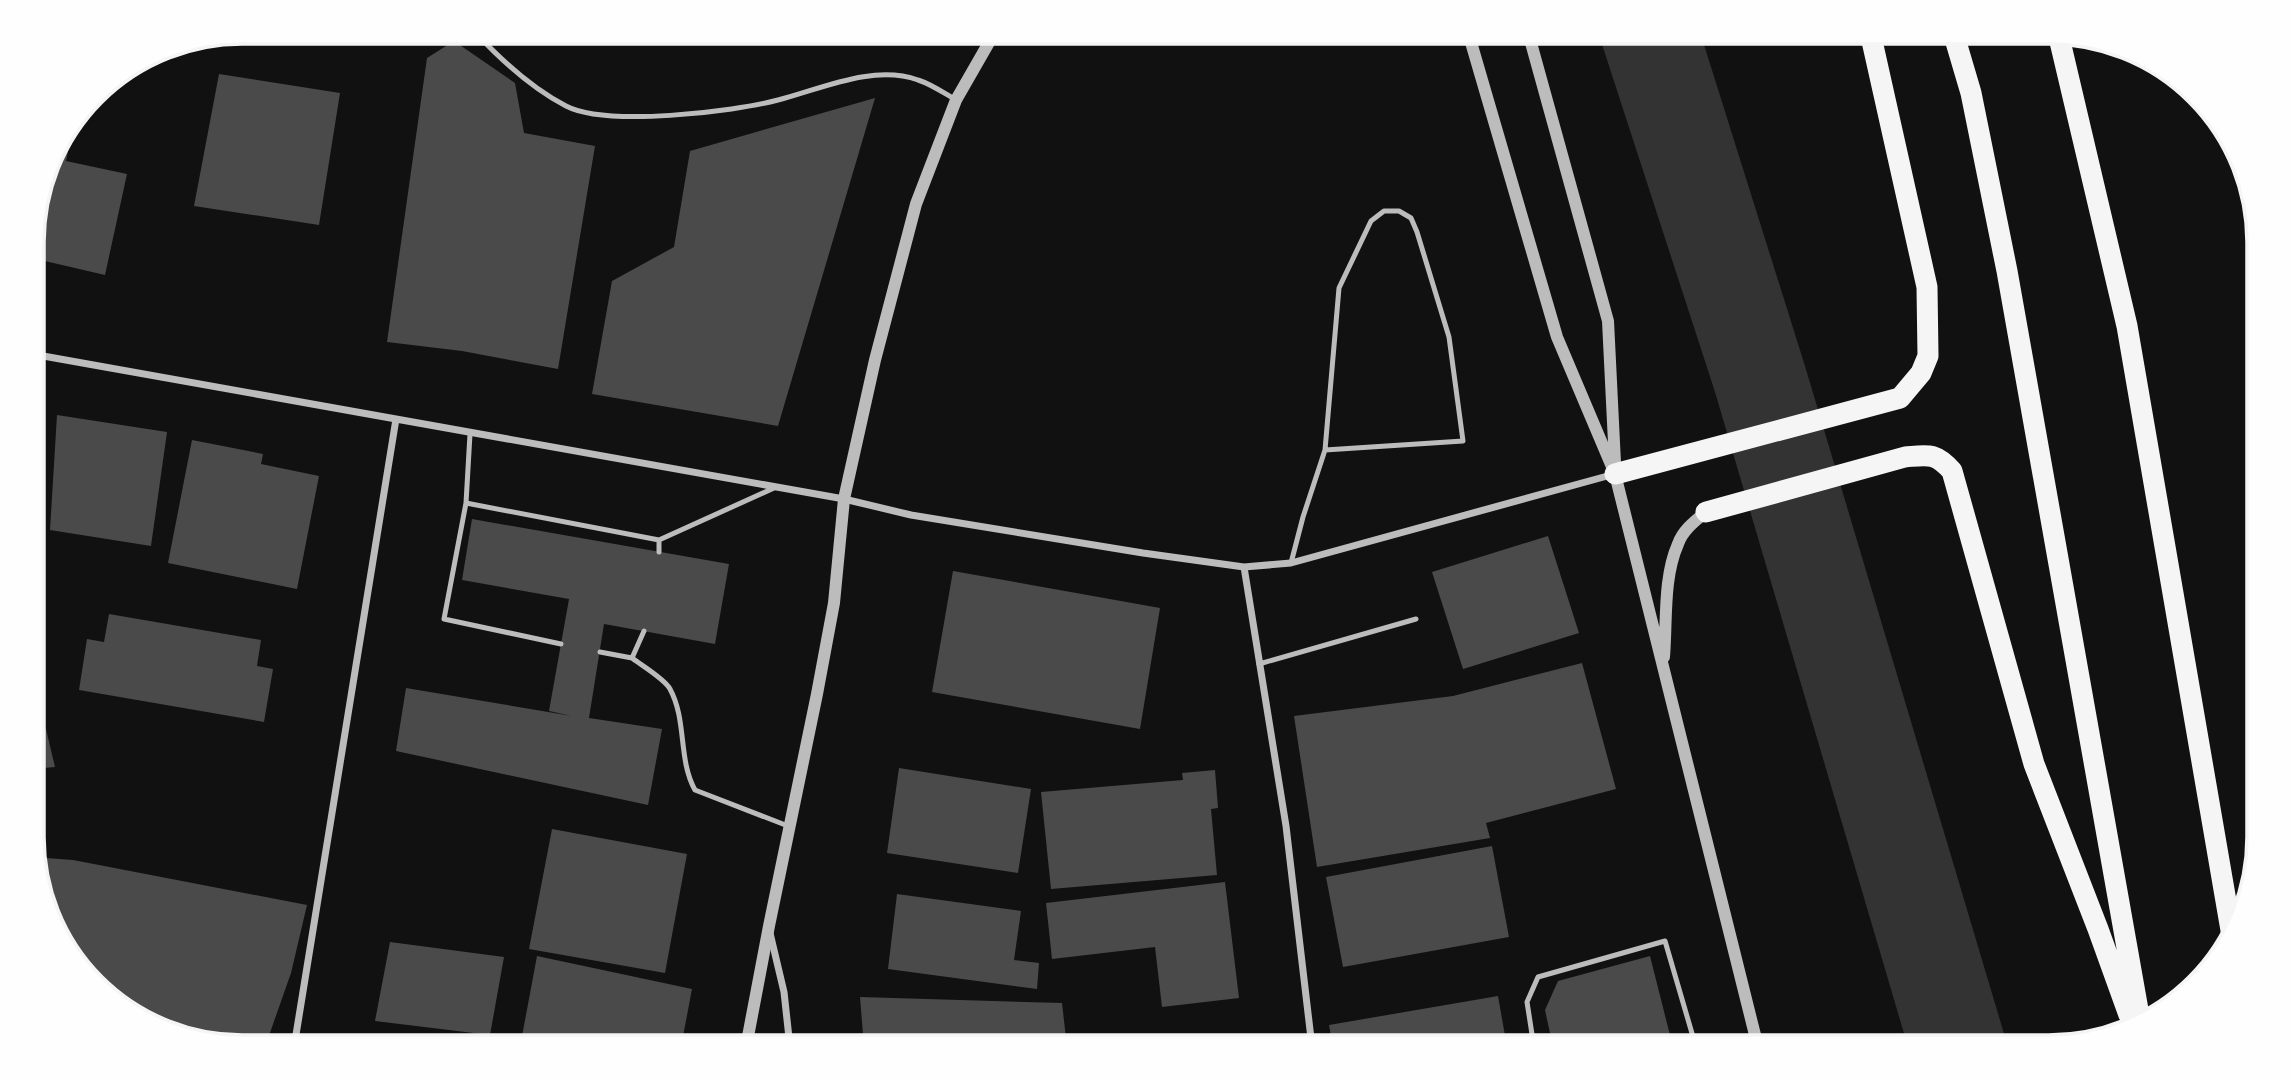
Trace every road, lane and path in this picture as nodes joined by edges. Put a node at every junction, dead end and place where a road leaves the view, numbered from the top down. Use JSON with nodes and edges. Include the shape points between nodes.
{"nodes":[{"id":1,"x":489,"y":44,"type":"edge"},
{"id":2,"x":988,"y":44,"type":"edge"},
{"id":3,"x":1472,"y":44,"type":"edge"},
{"id":4,"x":1531,"y":44,"type":"edge"},
{"id":5,"x":1873,"y":44,"type":"edge"},
{"id":6,"x":1957,"y":44,"type":"edge"},
{"id":7,"x":2061,"y":44,"type":"edge"},
{"id":8,"x":957,"y":100,"type":"junction"},
{"id":9,"x":44,"y":356,"type":"edge"},
{"id":10,"x":396,"y":419,"type":"junction"},
{"id":11,"x":470,"y":434,"type":"junction"},
{"id":12,"x":1325,"y":450,"type":"junction"},
{"id":13,"x":1615,"y":474,"type":"junction"},
{"id":14,"x":774,"y":488,"type":"junction"},
{"id":15,"x":844,"y":499,"type":"junction"},
{"id":16,"x":466,"y":503,"type":"junction"},
{"id":17,"x":1706,"y":512,"type":"joint"},
{"id":18,"x":659,"y":540,"type":"junction"},
{"id":19,"x":659,"y":552,"type":"dead end"},
{"id":20,"x":1291,"y":563,"type":"junction"},
{"id":21,"x":1244,"y":567,"type":"junction"},
{"id":22,"x":1416,"y":619,"type":"dead end"},
{"id":23,"x":644,"y":631,"type":"dead end"},
{"id":24,"x":561,"y":644,"type":"dead end"},
{"id":25,"x":600,"y":652,"type":"dead end"},
{"id":26,"x":632,"y":657,"type":"junction"},
{"id":27,"x":1259,"y":664,"type":"junction"},
{"id":28,"x":1663,"y":671,"type":"junction"},
{"id":29,"x":791,"y":827,"type":"junction"},
{"id":30,"x":2229,"y":919,"type":"edge"},
{"id":31,"x":769,"y":926,"type":"junction"},
{"id":32,"x":2139,"y":1013,"type":"edge"},
{"id":33,"x":2130,"y":1018,"type":"edge"},
{"id":34,"x":296,"y":1035,"type":"edge"},
{"id":35,"x":748,"y":1035,"type":"edge"},
{"id":36,"x":788,"y":1035,"type":"edge"},
{"id":37,"x":1311,"y":1035,"type":"edge"},
{"id":38,"x":1532,"y":1035,"type":"edge"},
{"id":39,"x":1692,"y":1035,"type":"edge"},
{"id":40,"x":1755,"y":1035,"type":"edge"}],
"edges":[{"from":1,"to":8,"type":"lane","via":[[536,86],[568,107],[595,115],[624,118],[727,109],[890,75],[919,80]]},
{"from":2,"to":8,"type":"street"},
{"from":3,"to":13,"type":"street","via":[[1557,337]]},
{"from":4,"to":13,"type":"street","via":[[1608,321]]},
{"from":5,"to":13,"type":"highway","via":[[1927,287],[1928,356],[1922,373],[1900,398]]},
{"from":6,"to":32,"type":"highway","via":[[2007,271]]},
{"from":7,"to":30,"type":"highway","via":[[2127,326]]},
{"from":8,"to":15,"type":"street","via":[[916,204],[874,360]]},
{"from":9,"to":10,"type":"street"},
{"from":10,"to":11,"type":"street"},
{"from":10,"to":34,"type":"street"},
{"from":11,"to":14,"type":"street"},
{"from":11,"to":16,"type":"lane"},
{"from":12,"to":12,"type":"lane","via":[[1339,288],[1371,221],[1384,211],[1399,211],[1411,218],[1417,232],[1449,337],[1463,441]]},
{"from":12,"to":20,"type":"lane"},
{"from":13,"to":20,"type":"street"},
{"from":13,"to":28,"type":"street"},
{"from":14,"to":15,"type":"street"},
{"from":14,"to":18,"type":"lane"},
{"from":15,"to":21,"type":"street","via":[[911,515]]},
{"from":15,"to":29,"type":"street","via":[[834,603]]},
{"from":16,"to":18,"type":"lane"},
{"from":16,"to":24,"type":"lane","via":[[444,619]]},
{"from":17,"to":28,"type":"street","via":[[1678,543],[1670,572]]},
{"from":17,"to":33,"type":"highway","via":[[1905,457],[1930,454],[1952,471],[2034,764]]},
{"from":18,"to":19,"type":"lane"},
{"from":20,"to":21,"type":"street"},
{"from":21,"to":27,"type":"street"},
{"from":22,"to":27,"type":"lane"},
{"from":23,"to":26,"type":"lane"},
{"from":25,"to":26,"type":"lane"},
{"from":26,"to":29,"type":"lane","via":[[670,687],[695,790]]},
{"from":27,"to":37,"type":"street","via":[[1286,826]]},
{"from":28,"to":40,"type":"street"},
{"from":29,"to":31,"type":"street"},
{"from":31,"to":35,"type":"street"},
{"from":31,"to":36,"type":"street"},
{"from":38,"to":39,"type":"lane","via":[[1527,1002],[1538,977],[1665,941]]}]}
